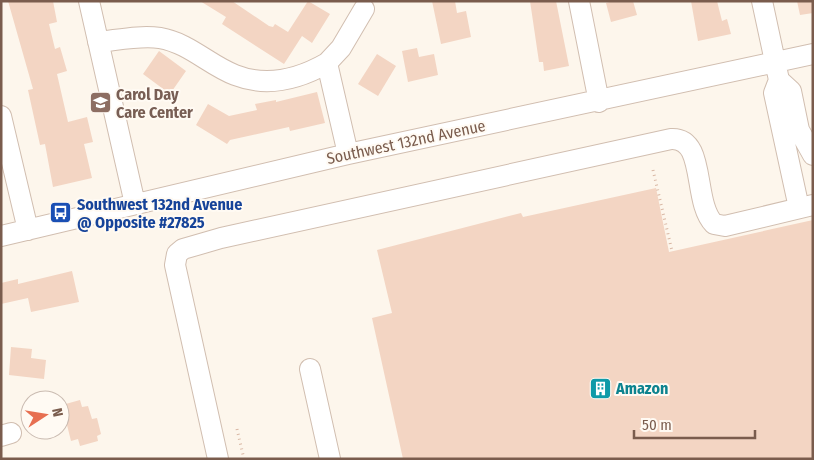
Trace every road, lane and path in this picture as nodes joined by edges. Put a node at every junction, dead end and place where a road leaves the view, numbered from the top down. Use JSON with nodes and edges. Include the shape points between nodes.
{"nodes":[{"id":1,"x":89,"y":1,"type":"edge"},
{"id":2,"x":579,"y":1,"type":"edge"},
{"id":3,"x":762,"y":1,"type":"edge"},
{"id":4,"x":364,"y":9,"type":"dead end"},
{"id":5,"x":98,"y":42,"type":"junction"},
{"id":6,"x":813,"y":54,"type":"edge"},
{"id":7,"x":327,"y":63,"type":"junction"},
{"id":8,"x":776,"y":72,"type":"junction"},
{"id":9,"x":599,"y":102,"type":"junction"},
{"id":10,"x":1,"y":117,"type":"edge"},
{"id":11,"x":348,"y":154,"type":"junction"},
{"id":12,"x":813,"y":155,"type":"edge"},
{"id":13,"x":653,"y":170,"type":"dead end"},
{"id":14,"x":135,"y":204,"type":"junction"},
{"id":15,"x":806,"y":206,"type":"edge"},
{"id":16,"x":28,"y":230,"type":"junction"},
{"id":17,"x":1,"y":236,"type":"edge"},
{"id":18,"x":672,"y":251,"type":"dead end"},
{"id":19,"x":310,"y":369,"type":"dead end"},
{"id":20,"x":237,"y":429,"type":"dead end"},
{"id":21,"x":218,"y":459,"type":"edge"},
{"id":22,"x":244,"y":459,"type":"edge"},
{"id":23,"x":330,"y":459,"type":"edge"}],
"edges":[{"from":1,"to":5,"type":"street"},
{"from":2,"to":9,"type":"street"},
{"from":3,"to":8,"type":"street"},
{"from":4,"to":7,"type":"street","via":[[341,48]]},
{"from":5,"to":7,"type":"street","via":[[159,38],[187,47],[235,75],[275,82],[297,77]]},
{"from":5,"to":14,"type":"street"},
{"from":6,"to":8,"type":"street","name":"Southwest 132nd Avenue"},
{"from":7,"to":11,"type":"street"},
{"from":8,"to":9,"type":"street","name":"Southwest 132nd Avenue"},
{"from":8,"to":12,"type":"street","via":[[791,90],[799,130]]},
{"from":8,"to":15,"type":"street","via":[[774,93]]},
{"from":9,"to":11,"type":"street","name":"Southwest 132nd Avenue"},
{"from":10,"to":16,"type":"street"},
{"from":11,"to":14,"type":"street","name":"Southwest 132nd Avenue"},
{"from":13,"to":18,"type":"path"},
{"from":14,"to":16,"type":"street","name":"Southwest 132nd Avenue"},
{"from":15,"to":21,"type":"street","via":[[725,226],[714,224],[706,214],[690,147],[681,140],[670,139],[183,249],[177,254],[175,265]]},
{"from":16,"to":17,"type":"street","name":"Southwest 132nd Avenue"},
{"from":19,"to":23,"type":"street"},
{"from":20,"to":22,"type":"path"}]}
